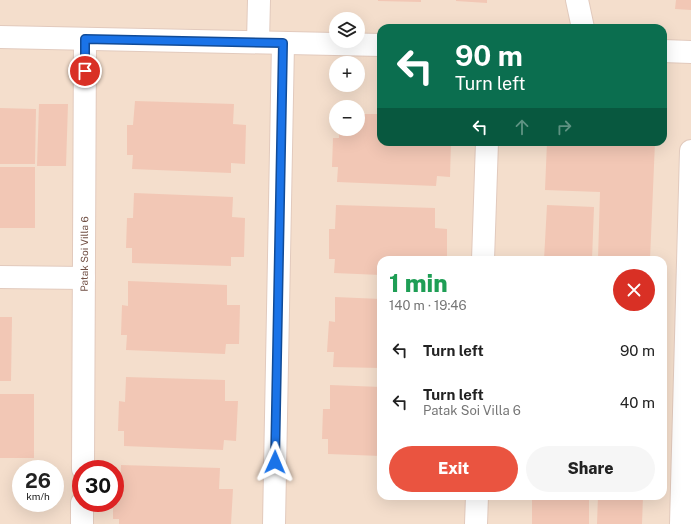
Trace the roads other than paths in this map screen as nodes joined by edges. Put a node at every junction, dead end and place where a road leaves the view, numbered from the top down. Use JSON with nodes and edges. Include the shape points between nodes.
{"nodes":[{"id":1,"x":259,"y":0,"type":"edge"},
{"id":2,"x":577,"y":0,"type":"edge"},
{"id":3,"x":582,"y":24,"type":"edge"},
{"id":4,"x":0,"y":37,"type":"edge"},
{"id":5,"x":85,"y":39,"type":"junction"},
{"id":6,"x":258,"y":42,"type":"junction"},
{"id":7,"x":283,"y":43,"type":"junction"},
{"id":8,"x":377,"y":45,"type":"edge"},
{"id":9,"x":667,"y":52,"type":"edge"},
{"id":10,"x":691,"y":52,"type":"edge"},
{"id":11,"x":487,"y":146,"type":"edge"},
{"id":12,"x":691,"y":152,"type":"edge"},
{"id":13,"x":483,"y":256,"type":"edge"},
{"id":14,"x":0,"y":277,"type":"edge"},
{"id":15,"x":84,"y":278,"type":"junction"},
{"id":16,"x":83,"y":460,"type":"edge"},
{"id":17,"x":477,"y":500,"type":"edge"},
{"id":18,"x":82,"y":512,"type":"edge"},
{"id":19,"x":82,"y":524,"type":"edge"},
{"id":20,"x":274,"y":524,"type":"edge"},
{"id":21,"x":476,"y":524,"type":"edge"},
{"id":22,"x":680,"y":524,"type":"edge"}],
"edges":[{"from":1,"to":6,"type":"street"},
{"from":2,"to":3,"type":"street"},
{"from":4,"to":5,"type":"street"},
{"from":5,"to":6,"type":"street"},
{"from":5,"to":15,"type":"street","name":"Patak Soi Villa 6"},
{"from":6,"to":7,"type":"street"},
{"from":7,"to":8,"type":"street"},
{"from":7,"to":20,"type":"street"},
{"from":9,"to":10,"type":"street"},
{"from":11,"to":13,"type":"street"},
{"from":12,"to":22,"type":"street"},
{"from":14,"to":15,"type":"street"},
{"from":15,"to":16,"type":"street","name":"Patak Soi Villa 6"},
{"from":17,"to":21,"type":"street"},
{"from":18,"to":19,"type":"street"}]}
